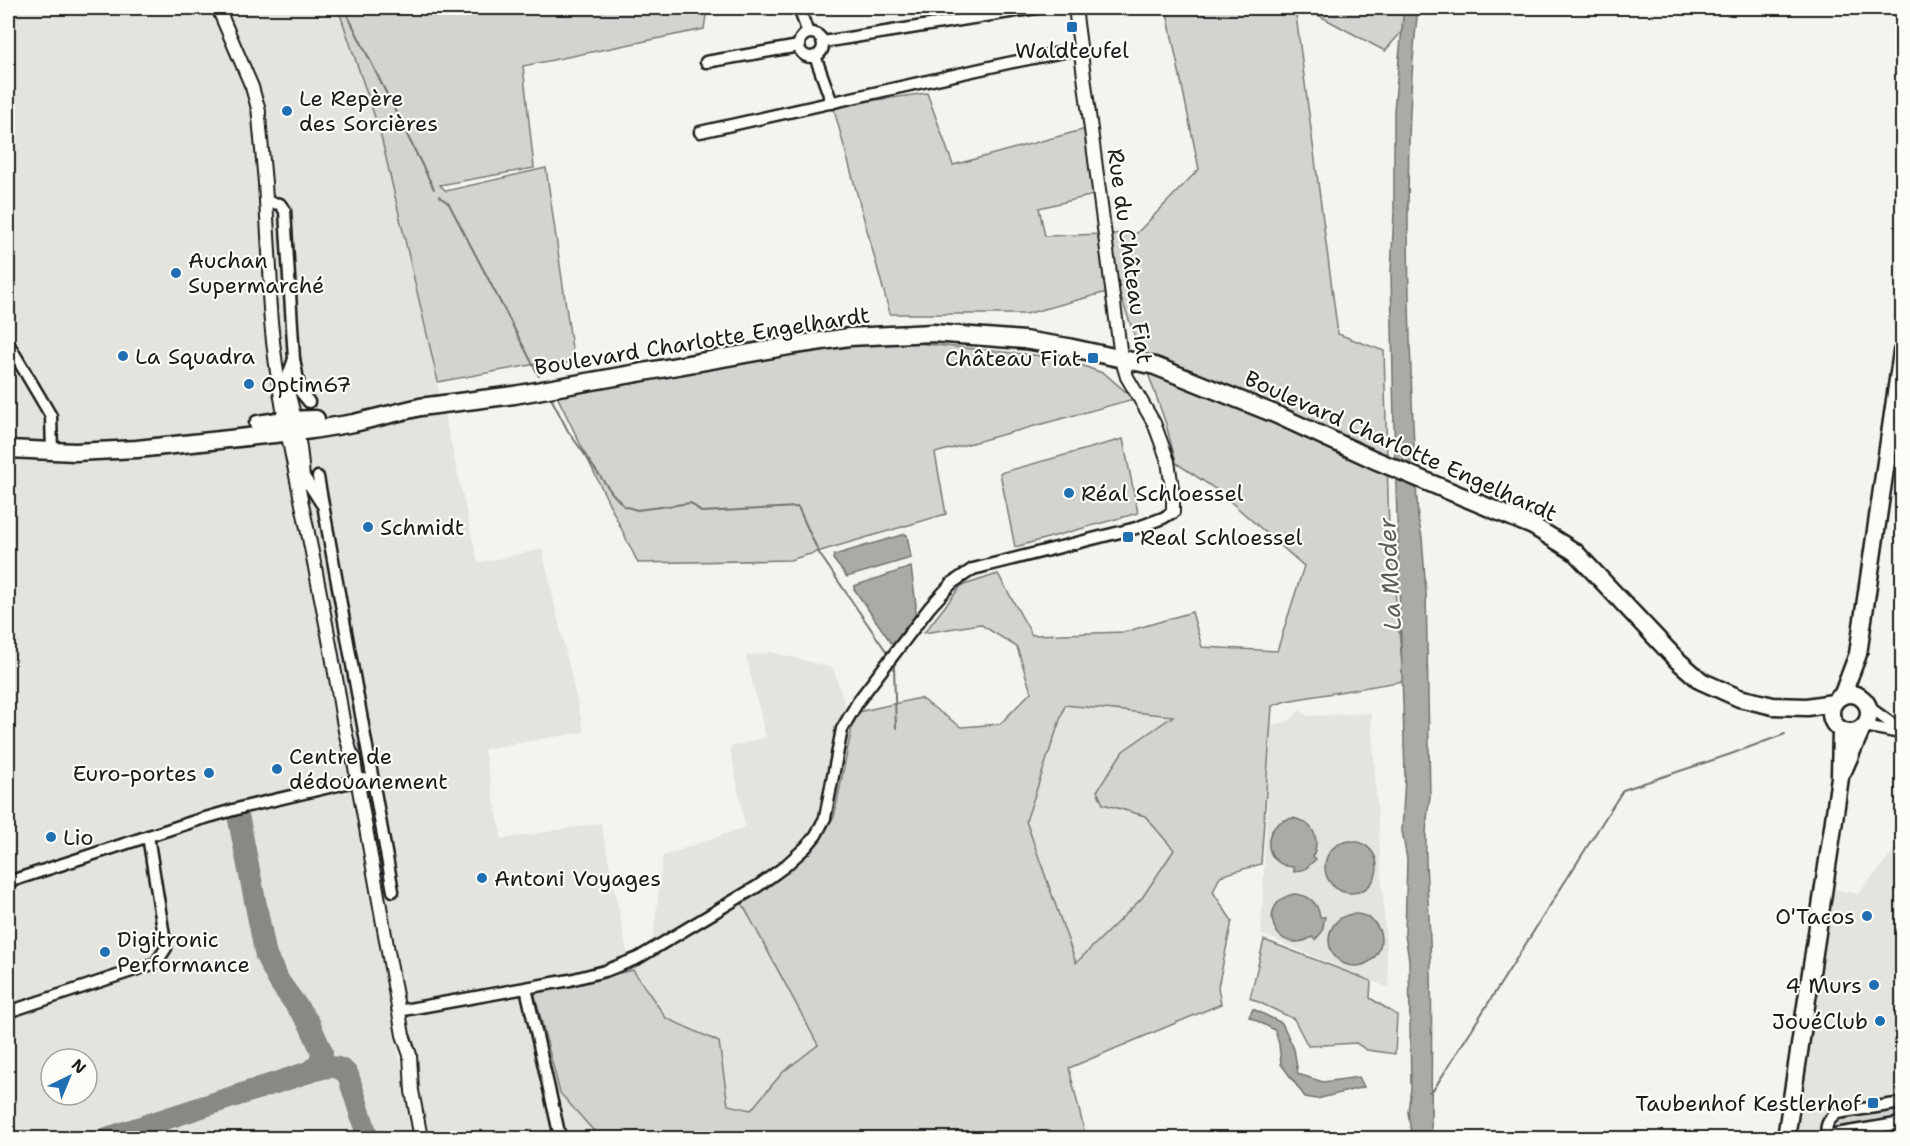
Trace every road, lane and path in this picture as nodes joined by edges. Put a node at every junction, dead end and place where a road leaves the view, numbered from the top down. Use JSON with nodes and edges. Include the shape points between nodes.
{"nodes":[{"id":1,"x":218,"y":8,"type":"edge"},
{"id":2,"x":799,"y":8,"type":"edge"},
{"id":3,"x":1036,"y":8,"type":"edge"},
{"id":4,"x":1075,"y":8,"type":"edge"},
{"id":5,"x":808,"y":33,"type":"junction"},
{"id":6,"x":824,"y":42,"type":"junction"},
{"id":7,"x":799,"y":46,"type":"junction"},
{"id":8,"x":1079,"y":49,"type":"junction"},
{"id":9,"x":815,"y":56,"type":"junction"},
{"id":10,"x":706,"y":62,"type":"dead end"},
{"id":11,"x":832,"y":103,"type":"junction"},
{"id":12,"x":700,"y":132,"type":"dead end"},
{"id":13,"x":266,"y":202,"type":"junction"},
{"id":14,"x":271,"y":287,"type":"junction"},
{"id":15,"x":8,"y":343,"type":"edge"},
{"id":16,"x":1902,"y":352,"type":"edge"},
{"id":17,"x":1121,"y":357,"type":"junction"},
{"id":18,"x":294,"y":359,"type":"junction"},
{"id":19,"x":285,"y":384,"type":"junction"},
{"id":20,"x":309,"y":402,"type":"dead end"},
{"id":21,"x":291,"y":426,"type":"junction"},
{"id":22,"x":8,"y":449,"type":"edge"},
{"id":23,"x":52,"y":451,"type":"junction"},
{"id":24,"x":303,"y":475,"type":"junction"},
{"id":25,"x":318,"y":477,"type":"dead end"},
{"id":26,"x":304,"y":506,"type":"junction"},
{"id":27,"x":323,"y":506,"type":"junction"},
{"id":28,"x":1173,"y":512,"type":"joint"},
{"id":29,"x":1858,"y":654,"type":"junction"},
{"id":30,"x":1838,"y":699,"type":"junction"},
{"id":31,"x":1867,"y":704,"type":"junction"},
{"id":32,"x":1787,"y":707,"type":"junction"},
{"id":33,"x":1837,"y":726,"type":"junction"},
{"id":34,"x":1863,"y":728,"type":"junction"},
{"id":35,"x":1902,"y":732,"type":"edge"},
{"id":36,"x":371,"y":777,"type":"junction"},
{"id":37,"x":1840,"y":777,"type":"junction"},
{"id":38,"x":358,"y":780,"type":"junction"},
{"id":39,"x":148,"y":836,"type":"junction"},
{"id":40,"x":8,"y":882,"type":"edge"},
{"id":41,"x":393,"y":891,"type":"dead end"},
{"id":42,"x":526,"y":988,"type":"junction"},
{"id":43,"x":398,"y":1011,"type":"junction"},
{"id":44,"x":8,"y":1012,"type":"edge"},
{"id":45,"x":1902,"y":1103,"type":"edge"},
{"id":46,"x":1902,"y":1123,"type":"edge"},
{"id":47,"x":560,"y":1137,"type":"edge"},
{"id":48,"x":421,"y":1138,"type":"edge"},
{"id":49,"x":1786,"y":1138,"type":"edge"},
{"id":50,"x":1827,"y":1138,"type":"edge"},
{"id":51,"x":1833,"y":1138,"type":"edge"}],
"edges":[{"from":1,"to":13,"type":"street","via":[[258,106],[267,161]]},
{"from":2,"to":5,"type":"street"},
{"from":3,"to":6,"type":"street"},
{"from":4,"to":8,"type":"street","name":"Rue du Château Fiat"},
{"from":5,"to":6,"type":"street","via":[[819,35]]},
{"from":5,"to":7,"type":"street"},
{"from":6,"to":9,"type":"street"},
{"from":7,"to":9,"type":"street","via":[[805,55]]},
{"from":7,"to":10,"type":"street"},
{"from":8,"to":11,"type":"street"},
{"from":8,"to":17,"type":"street","name":"Rue du Château Fiat"},
{"from":9,"to":11,"type":"street"},
{"from":11,"to":12,"type":"street"},
{"from":13,"to":14,"type":"street"},
{"from":13,"to":18,"type":"street","via":[[280,204],[285,211]]},
{"from":14,"to":19,"type":"street","via":[[278,357]]},
{"from":14,"to":21,"type":"street","via":[[273,344]]},
{"from":15,"to":23,"type":"street","via":[[51,416]]},
{"from":16,"to":29,"type":"main road"},
{"from":17,"to":21,"type":"main road","name":"Boulevard Charlotte Engelhardt","via":[[1024,340],[961,334],[849,337],[514,395]]},
{"from":17,"to":28,"type":"street","name":"Rue du Château Fiat","via":[[1126,377],[1154,423],[1168,461]]},
{"from":17,"to":32,"type":"main road","name":"Boulevard Charlotte Engelhardt","via":[[1184,371],[1222,393],[1533,526],[1563,543],[1587,564],[1701,681],[1739,698]]},
{"from":18,"to":19,"type":"street"},
{"from":18,"to":20,"type":"street","via":[[300,391]]},
{"from":19,"to":21,"type":"street"},
{"from":21,"to":23,"type":"main road","name":"Boulevard Charlotte Engelhardt","via":[[170,446]]},
{"from":21,"to":24,"type":"street"},
{"from":21,"to":26,"type":"street"},
{"from":22,"to":23,"type":"main road","name":"Boulevard Charlotte Engelhardt"},
{"from":24,"to":26,"type":"street"},
{"from":24,"to":27,"type":"street"},
{"from":25,"to":27,"type":"street"},
{"from":26,"to":38,"type":"street","via":[[345,734]]},
{"from":27,"to":36,"type":"street"},
{"from":28,"to":42,"type":"street","name":"Rue du Château Fiat","via":[[1136,528],[973,569],[952,583],[859,700],[842,729],[825,818],[806,847],[758,886],[638,958],[605,971]]},
{"from":29,"to":30,"type":"main road"},
{"from":29,"to":31,"type":"main road","via":[[1860,684]]},
{"from":30,"to":31,"type":"main road","via":[[1853,694]]},
{"from":30,"to":32,"type":"main road","name":"Boulevard Charlotte Engelhardt","via":[[1807,707]]},
{"from":30,"to":33,"type":"main road","via":[[1831,715]]},
{"from":31,"to":34,"type":"main road","via":[[1868,721]]},
{"from":31,"to":35,"type":"street"},
{"from":32,"to":33,"type":"main road","name":"Boulevard Charlotte Engelhardt"},
{"from":33,"to":34,"type":"main road","via":[[1851,733]]},
{"from":33,"to":37,"type":"main road"},
{"from":34,"to":35,"type":"street"},
{"from":34,"to":37,"type":"main road"},
{"from":36,"to":38,"type":"street"},
{"from":36,"to":41,"type":"street"},
{"from":37,"to":49,"type":"main road"},
{"from":38,"to":39,"type":"street","via":[[244,807]]},
{"from":38,"to":43,"type":"street"},
{"from":39,"to":40,"type":"street"},
{"from":39,"to":44,"type":"street","via":[[166,948],[156,963]]},
{"from":42,"to":43,"type":"street","name":"Rue du Château Fiat"},
{"from":42,"to":47,"type":"street"},
{"from":43,"to":48,"type":"street","via":[[402,1058]]},
{"from":45,"to":50,"type":"street","via":[[1837,1113],[1829,1119]]},
{"from":46,"to":51,"type":"street","via":[[1836,1134]]}]}
